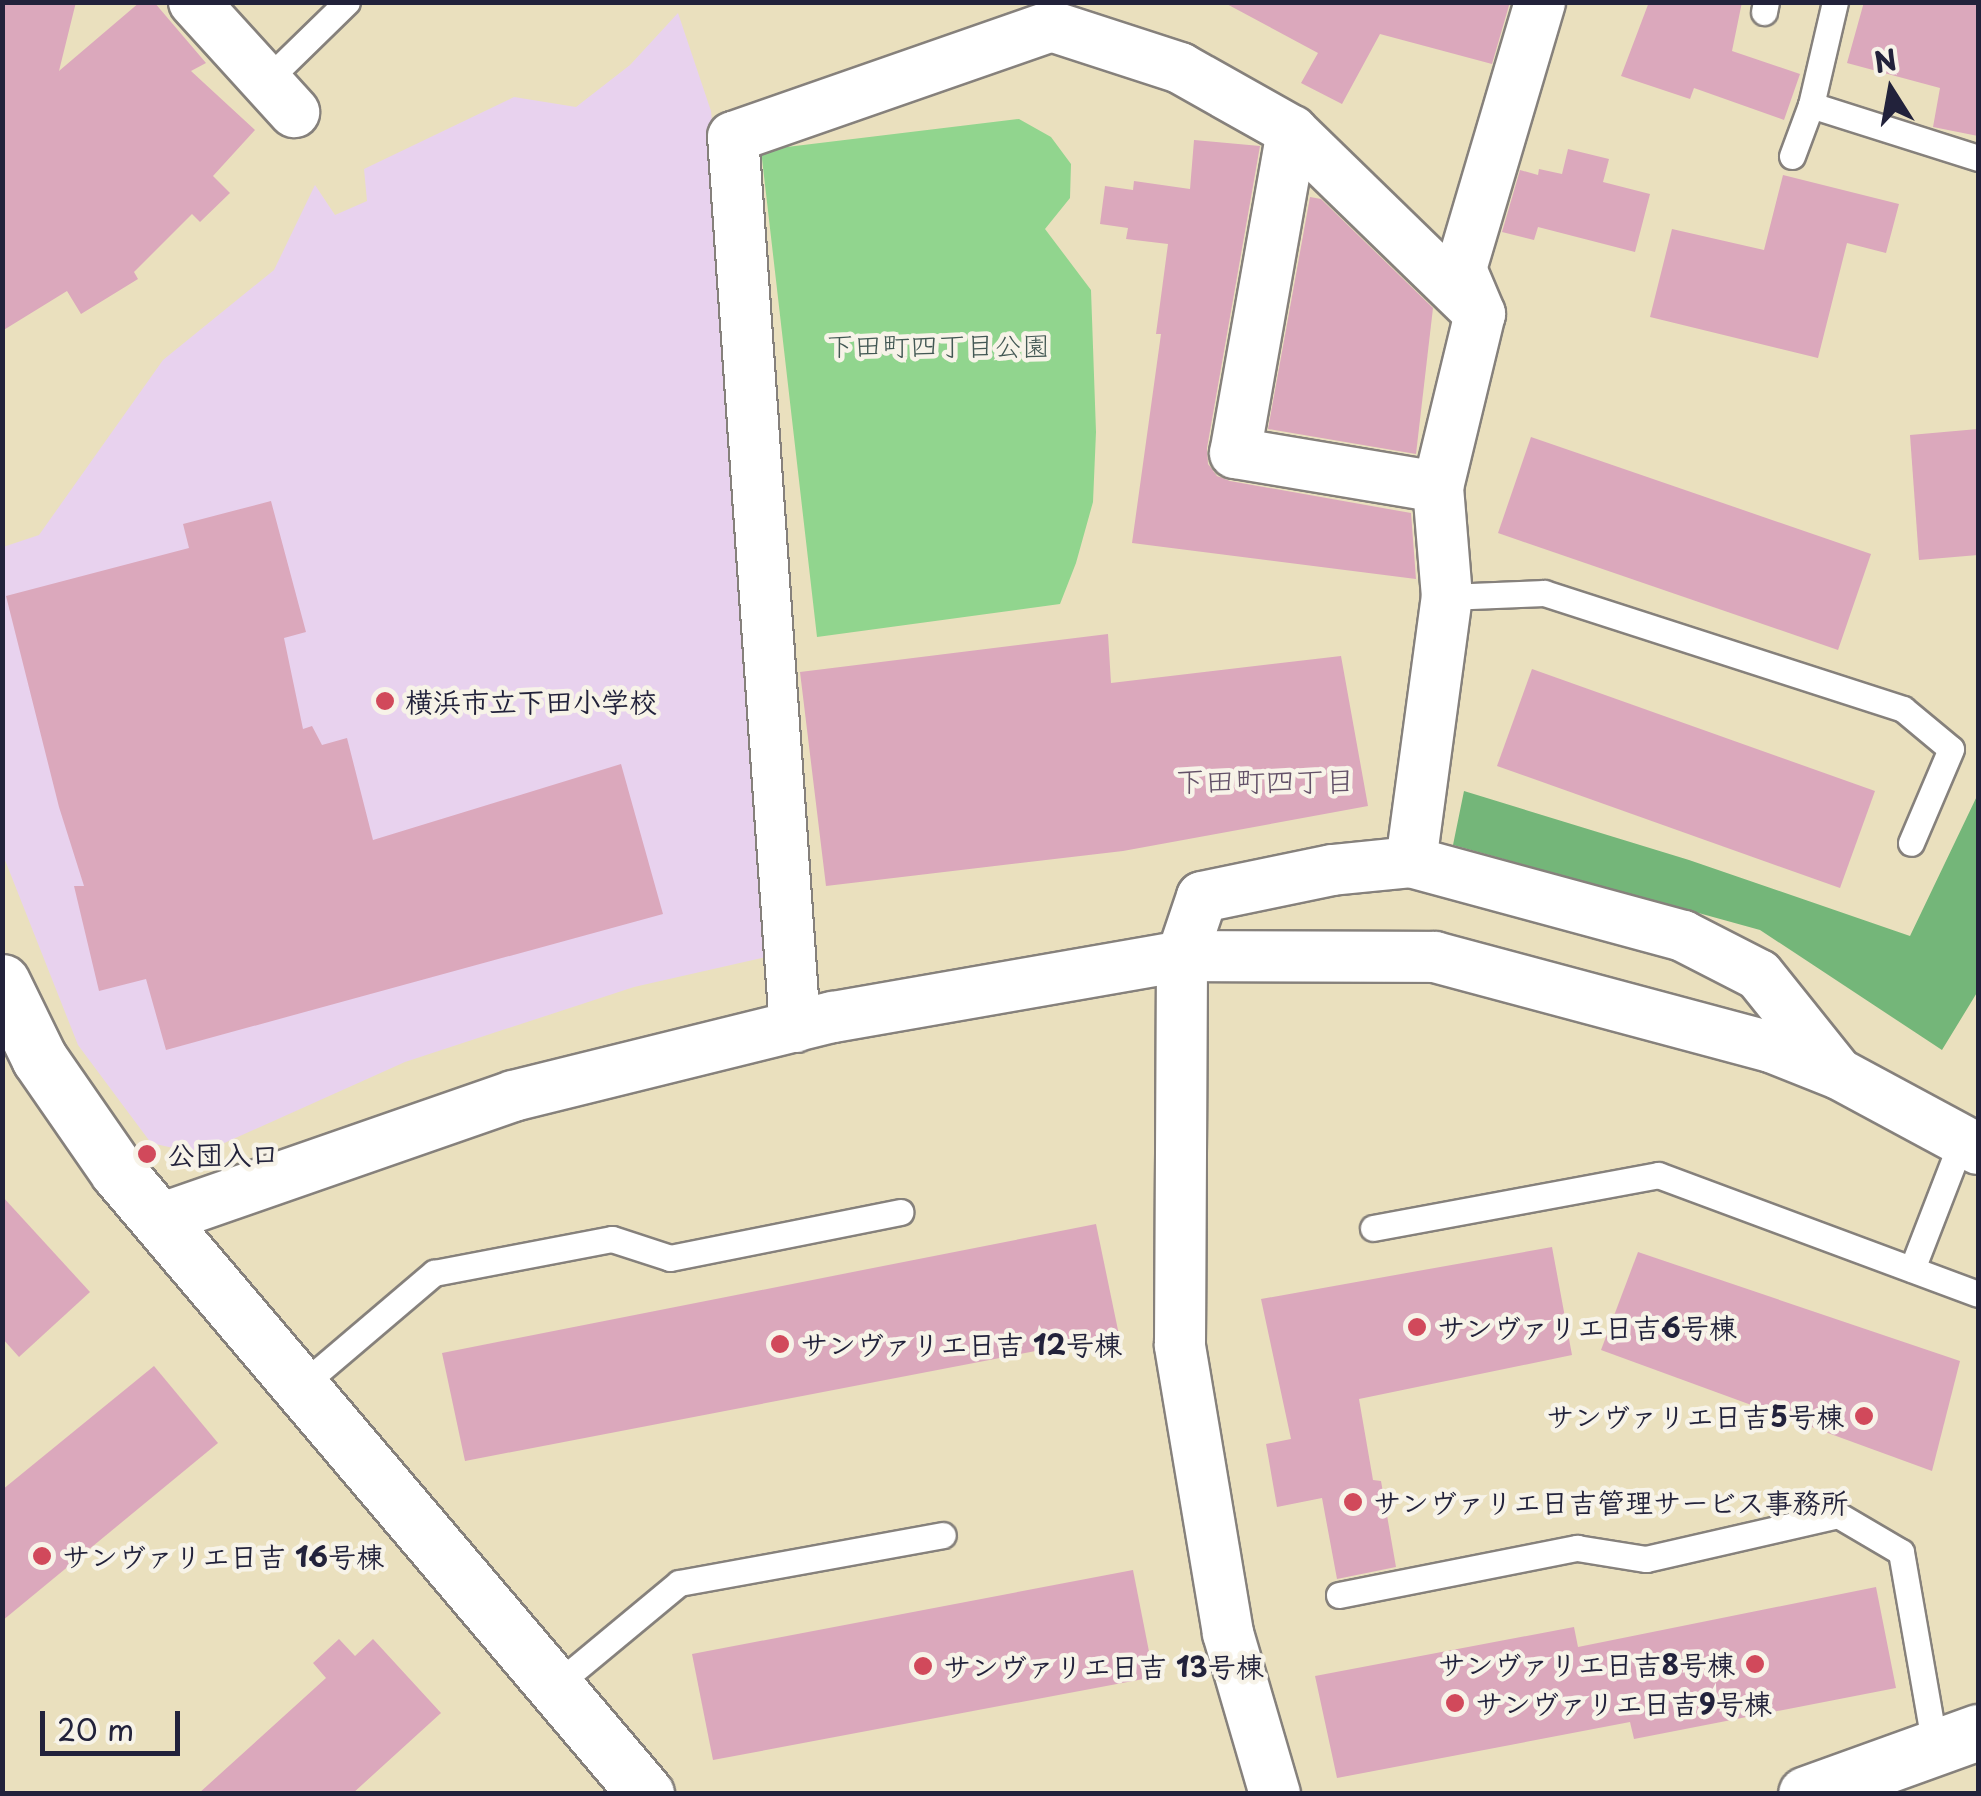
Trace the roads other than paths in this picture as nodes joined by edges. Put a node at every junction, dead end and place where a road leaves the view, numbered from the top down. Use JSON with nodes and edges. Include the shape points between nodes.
{"nodes":[{"id":1,"x":194,"y":2,"type":"edge"},
{"id":2,"x":346,"y":2,"type":"edge"},
{"id":3,"x":1540,"y":2,"type":"edge"},
{"id":4,"x":1835,"y":2,"type":"edge"},
{"id":5,"x":280,"y":96,"type":"joint"},
{"id":6,"x":1812,"y":105,"type":"junction"},
{"id":7,"x":1292,"y":131,"type":"junction"},
{"id":8,"x":1792,"y":156,"type":"dead end"},
{"id":9,"x":1978,"y":158,"type":"edge"},
{"id":10,"x":1480,"y":314,"type":"junction"},
{"id":11,"x":1438,"y":487,"type":"junction"},
{"id":12,"x":1447,"y":598,"type":"junction"},
{"id":13,"x":1911,"y":842,"type":"dead end"},
{"id":14,"x":1411,"y":862,"type":"junction"},
{"id":15,"x":1182,"y":956,"type":"junction"},
{"id":16,"x":3,"y":987,"type":"edge"},
{"id":17,"x":796,"y":1026,"type":"junction"},
{"id":18,"x":1838,"y":1074,"type":"junction"},
{"id":19,"x":1970,"y":1144,"type":"edge"},
{"id":20,"x":900,"y":1212,"type":"dead end"},
{"id":21,"x":160,"y":1219,"type":"junction"},
{"id":22,"x":1373,"y":1228,"type":"dead end"},
{"id":23,"x":1912,"y":1269,"type":"junction"},
{"id":24,"x":1978,"y":1294,"type":"edge"},
{"id":25,"x":301,"y":1386,"type":"junction"},
{"id":26,"x":943,"y":1535,"type":"dead end"},
{"id":27,"x":1339,"y":1596,"type":"dead end"},
{"id":28,"x":555,"y":1686,"type":"junction"},
{"id":29,"x":1957,"y":1739,"type":"edge"},
{"id":30,"x":646,"y":1794,"type":"edge"},
{"id":31,"x":1275,"y":1794,"type":"edge"},
{"id":32,"x":1806,"y":1794,"type":"edge"}],
"edges":[{"from":1,"to":5,"type":"street"},
{"from":2,"to":5,"type":"lane"},
{"from":3,"to":10,"type":"street","via":[[1462,269]]},
{"from":4,"to":6,"type":"lane"},
{"from":6,"to":8,"type":"lane"},
{"from":6,"to":9,"type":"lane"},
{"from":7,"to":10,"type":"street"},
{"from":7,"to":11,"type":"street","via":[[1235,453]]},
{"from":7,"to":17,"type":"street","via":[[1180,68],[1052,26],[733,137]]},
{"from":10,"to":11,"type":"street"},
{"from":11,"to":12,"type":"street"},
{"from":12,"to":13,"type":"lane","via":[[1544,594],[1903,709],[1951,749]]},
{"from":12,"to":14,"type":"street"},
{"from":14,"to":15,"type":"street","via":[[1332,870],[1202,897]]},
{"from":14,"to":18,"type":"street","via":[[1683,936],[1758,975]]},
{"from":15,"to":17,"type":"street"},
{"from":15,"to":18,"type":"street","via":[[1436,957],[1771,1046]]},
{"from":15,"to":31,"type":"street","via":[[1180,1345],[1228,1633]]},
{"from":16,"to":21,"type":"street","via":[[68,1103]]},
{"from":17,"to":21,"type":"street","via":[[512,1096]]},
{"from":18,"to":19,"type":"street"},
{"from":19,"to":23,"type":"lane"},
{"from":20,"to":25,"type":"lane","via":[[670,1258],[612,1239],[434,1274]]},
{"from":21,"to":25,"type":"street"},
{"from":22,"to":23,"type":"lane","via":[[1658,1175]]},
{"from":23,"to":24,"type":"lane"},
{"from":25,"to":28,"type":"street"},
{"from":26,"to":28,"type":"lane","via":[[679,1583]]},
{"from":27,"to":29,"type":"lane","via":[[1577,1548],[1646,1560],[1838,1515],[1901,1552]]},
{"from":28,"to":30,"type":"street"},
{"from":29,"to":32,"type":"street"}]}
